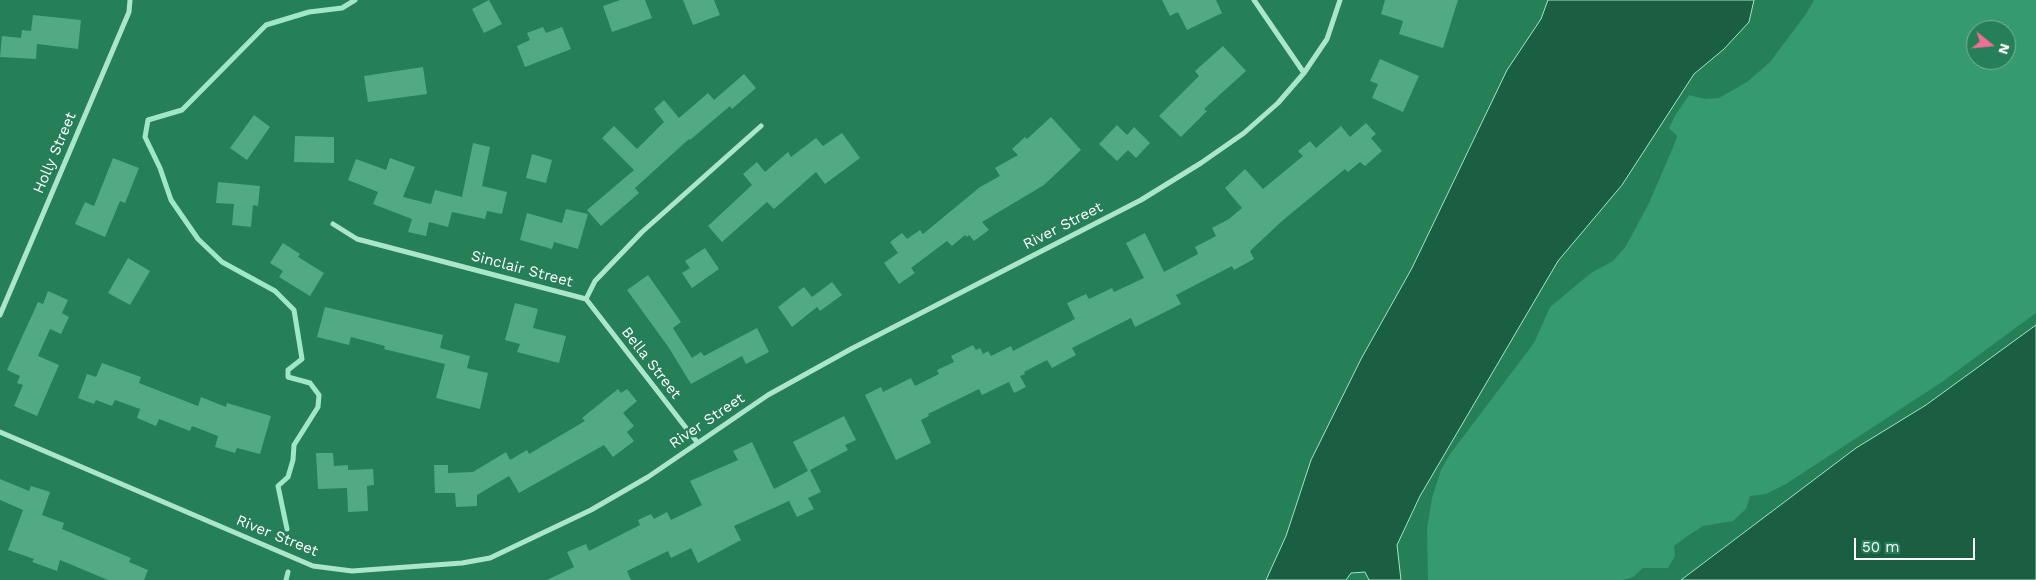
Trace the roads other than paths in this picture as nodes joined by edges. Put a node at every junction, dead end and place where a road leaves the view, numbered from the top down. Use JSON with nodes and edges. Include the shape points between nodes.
{"nodes":[{"id":1,"x":130,"y":0,"type":"edge"},
{"id":2,"x":1254,"y":0,"type":"edge"},
{"id":3,"x":1340,"y":0,"type":"edge"},
{"id":4,"x":1304,"y":73,"type":"junction"},
{"id":5,"x":760,"y":126,"type":"dead end"},
{"id":6,"x":333,"y":224,"type":"dead end"},
{"id":7,"x":586,"y":299,"type":"junction"},
{"id":8,"x":0,"y":315,"type":"edge"},
{"id":9,"x":0,"y":432,"type":"edge"},
{"id":10,"x":697,"y":442,"type":"junction"}],
"edges":[{"from":1,"to":8,"type":"street","name":"Holly Street","via":[[129,12]]},
{"from":2,"to":4,"type":"street"},
{"from":3,"to":4,"type":"street","name":"River Street","via":[[1327,39]]},
{"from":4,"to":10,"type":"street","name":"River Street","via":[[1244,133],[1141,200],[843,353],[768,395]]},
{"from":5,"to":7,"type":"street","name":"Sinclair Street","via":[[642,232],[595,281]]},
{"from":6,"to":7,"type":"street","name":"Sinclair Street","via":[[357,239]]},
{"from":7,"to":10,"type":"street","name":"Bella Street"},
{"from":9,"to":10,"type":"street","name":"River Street","via":[[313,566],[352,571],[490,558],[591,510],[648,477]]}]}
